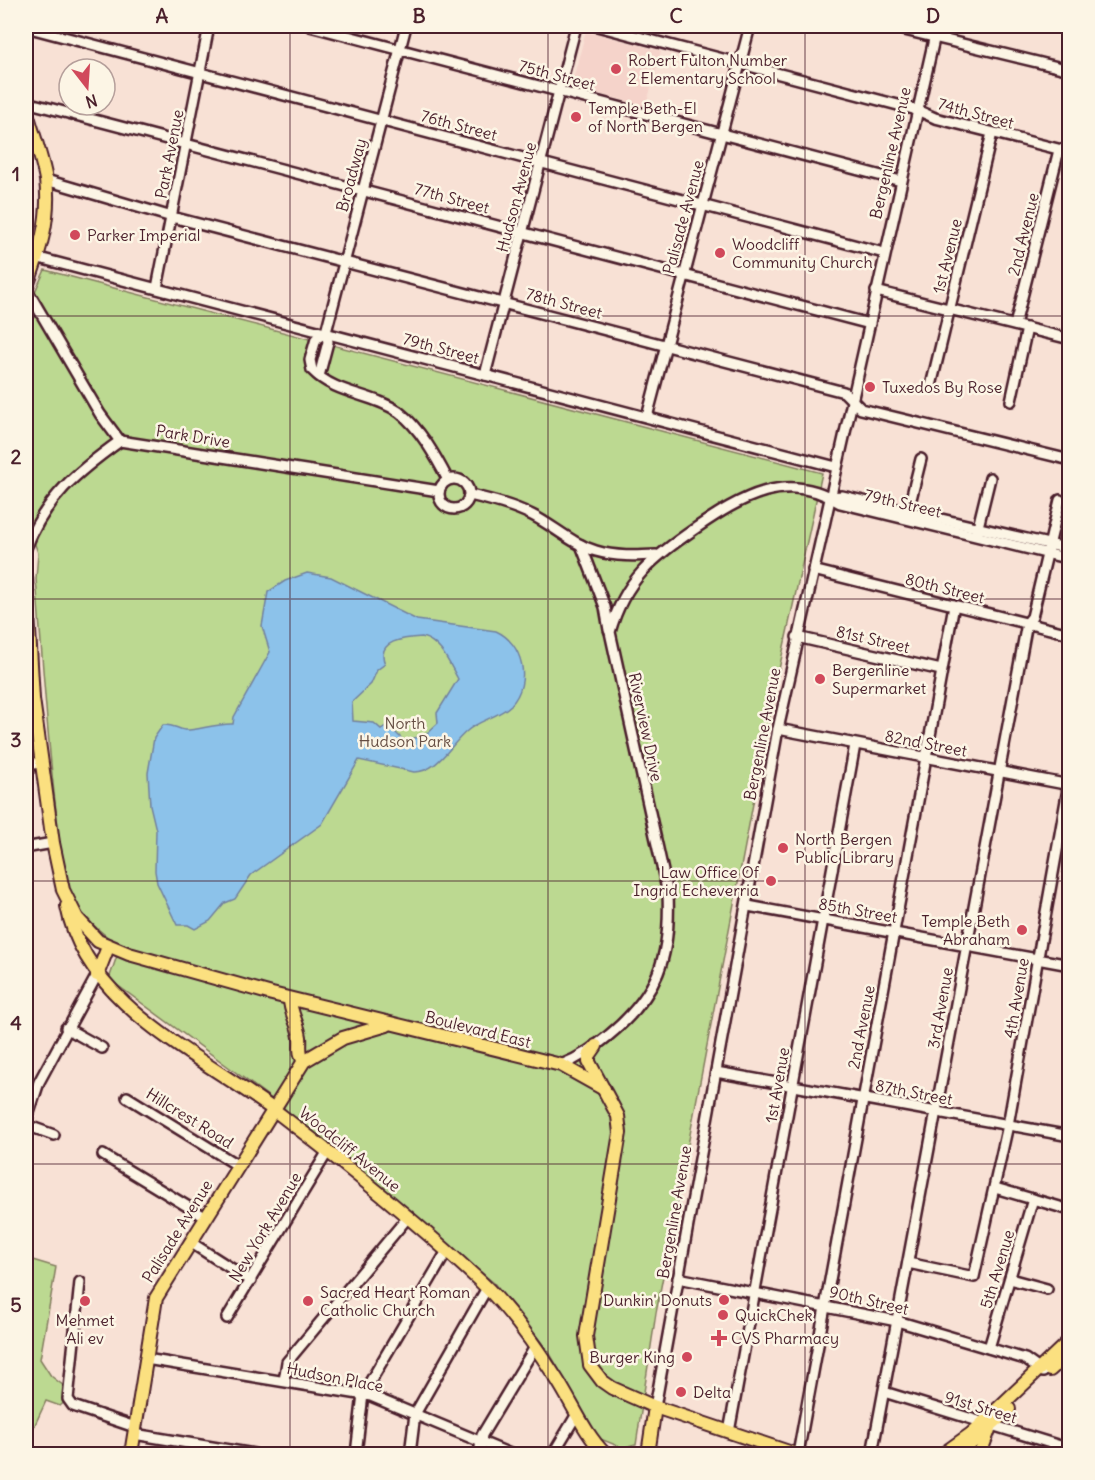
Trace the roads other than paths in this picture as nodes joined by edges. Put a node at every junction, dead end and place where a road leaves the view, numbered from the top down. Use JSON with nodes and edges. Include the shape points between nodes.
{"nodes":[{"id":1,"x":209,"y":26,"type":"edge"},
{"id":2,"x":310,"y":26,"type":"edge"},
{"id":3,"x":406,"y":26,"type":"edge"},
{"id":4,"x":576,"y":26,"type":"edge"},
{"id":5,"x":597,"y":26,"type":"edge"},
{"id":6,"x":750,"y":26,"type":"edge"},
{"id":7,"x":888,"y":26,"type":"edge"},
{"id":8,"x":937,"y":26,"type":"edge"},
{"id":9,"x":26,"y":27,"type":"edge"},
{"id":10,"x":934,"y":36,"type":"junction"},
{"id":11,"x":400,"y":49,"type":"junction"},
{"id":12,"x":740,"y":64,"type":"junction"},
{"id":13,"x":1070,"y":70,"type":"edge"},
{"id":14,"x":200,"y":72,"type":"junction"},
{"id":15,"x":559,"y":91,"type":"junction"},
{"id":16,"x":27,"y":106,"type":"edge"},
{"id":17,"x":916,"y":110,"type":"junction"},
{"id":18,"x":381,"y":120,"type":"junction"},
{"id":19,"x":992,"y":133,"type":"junction"},
{"id":20,"x":722,"y":134,"type":"junction"},
{"id":21,"x":186,"y":143,"type":"junction"},
{"id":22,"x":1059,"y":150,"type":"junction"},
{"id":23,"x":1070,"y":152,"type":"edge"},
{"id":24,"x":541,"y":162,"type":"junction"},
{"id":25,"x":46,"y":180,"type":"junction"},
{"id":26,"x":901,"y":181,"type":"junction"},
{"id":27,"x":363,"y":190,"type":"junction"},
{"id":28,"x":703,"y":204,"type":"junction"},
{"id":29,"x":172,"y":217,"type":"junction"},
{"id":30,"x":522,"y":232,"type":"junction"},
{"id":31,"x":884,"y":254,"type":"junction"},
{"id":32,"x":39,"y":258,"type":"junction"},
{"id":33,"x":344,"y":261,"type":"junction"},
{"id":34,"x":685,"y":275,"type":"junction"},
{"id":35,"x":26,"y":288,"type":"edge"},
{"id":36,"x":157,"y":288,"type":"junction"},
{"id":37,"x":876,"y":291,"type":"junction"},
{"id":38,"x":505,"y":303,"type":"junction"},
{"id":39,"x":950,"y":309,"type":"junction"},
{"id":40,"x":870,"y":324,"type":"junction"},
{"id":41,"x":1015,"y":325,"type":"junction"},
{"id":42,"x":1027,"y":328,"type":"junction"},
{"id":43,"x":326,"y":332,"type":"junction"},
{"id":44,"x":1070,"y":339,"type":"edge"},
{"id":45,"x":666,"y":345,"type":"junction"},
{"id":46,"x":485,"y":375,"type":"junction"},
{"id":47,"x":931,"y":386,"type":"dead end"},
{"id":48,"x":852,"y":401,"type":"junction"},
{"id":49,"x":1011,"y":401,"type":"dead end"},
{"id":50,"x":647,"y":417,"type":"junction"},
{"id":51,"x":120,"y":441,"type":"junction"},
{"id":52,"x":921,"y":459,"type":"dead end"},
{"id":53,"x":1070,"y":460,"type":"edge"},
{"id":54,"x":836,"y":467,"type":"junction"},
{"id":55,"x":990,"y":478,"type":"dead end"},
{"id":56,"x":448,"y":480,"type":"junction"},
{"id":57,"x":439,"y":491,"type":"junction"},
{"id":58,"x":470,"y":495,"type":"junction"},
{"id":59,"x":830,"y":497,"type":"junction"},
{"id":60,"x":1060,"y":500,"type":"dead end"},
{"id":61,"x":907,"y":514,"type":"junction"},
{"id":62,"x":976,"y":532,"type":"junction"},
{"id":63,"x":581,"y":545,"type":"junction"},
{"id":64,"x":26,"y":548,"type":"edge"},
{"id":65,"x":1048,"y":549,"type":"junction"},
{"id":66,"x":1070,"y":549,"type":"edge"},
{"id":67,"x":656,"y":555,"type":"junction"},
{"id":68,"x":1070,"y":559,"type":"edge"},
{"id":69,"x":813,"y":570,"type":"junction"},
{"id":70,"x":26,"y":578,"type":"edge"},
{"id":71,"x":954,"y":605,"type":"junction"},
{"id":72,"x":1027,"y":623,"type":"junction"},
{"id":73,"x":610,"y":632,"type":"junction"},
{"id":74,"x":1070,"y":634,"type":"edge"},
{"id":75,"x":797,"y":637,"type":"junction"},
{"id":76,"x":941,"y":670,"type":"junction"},
{"id":77,"x":778,"y":729,"type":"junction"},
{"id":78,"x":855,"y":745,"type":"junction"},
{"id":79,"x":925,"y":758,"type":"junction"},
{"id":80,"x":40,"y":763,"type":"junction"},
{"id":81,"x":26,"y":765,"type":"edge"},
{"id":82,"x":998,"y":771,"type":"junction"},
{"id":83,"x":1069,"y":782,"type":"edge"},
{"id":84,"x":53,"y":843,"type":"junction"},
{"id":85,"x":26,"y":845,"type":"edge"},
{"id":86,"x":63,"y":890,"type":"junction"},
{"id":87,"x":748,"y":906,"type":"junction"},
{"id":88,"x":823,"y":919,"type":"junction"},
{"id":89,"x":895,"y":932,"type":"junction"},
{"id":90,"x":966,"y":946,"type":"junction"},
{"id":91,"x":108,"y":947,"type":"junction"},
{"id":92,"x":1038,"y":959,"type":"junction"},
{"id":93,"x":1070,"y":965,"type":"edge"},
{"id":94,"x":97,"y":975,"type":"junction"},
{"id":95,"x":290,"y":999,"type":"junction"},
{"id":96,"x":392,"y":1024,"type":"junction"},
{"id":97,"x":66,"y":1028,"type":"junction"},
{"id":98,"x":596,"y":1046,"type":"junction"},
{"id":99,"x":102,"y":1048,"type":"dead end"},
{"id":100,"x":303,"y":1061,"type":"junction"},
{"id":101,"x":561,"y":1065,"type":"junction"},
{"id":102,"x":716,"y":1072,"type":"junction"},
{"id":103,"x":793,"y":1085,"type":"junction"},
{"id":104,"x":604,"y":1089,"type":"junction"},
{"id":105,"x":127,"y":1097,"type":"dead end"},
{"id":106,"x":862,"y":1097,"type":"junction"},
{"id":107,"x":272,"y":1108,"type":"junction"},
{"id":108,"x":936,"y":1112,"type":"junction"},
{"id":109,"x":26,"y":1124,"type":"edge"},
{"id":110,"x":1008,"y":1125,"type":"junction"},
{"id":111,"x":54,"y":1135,"type":"dead end"},
{"id":112,"x":1070,"y":1136,"type":"edge"},
{"id":113,"x":328,"y":1151,"type":"junction"},
{"id":114,"x":103,"y":1155,"type":"dead end"},
{"id":115,"x":237,"y":1165,"type":"junction"},
{"id":116,"x":995,"y":1188,"type":"junction"},
{"id":117,"x":1033,"y":1199,"type":"junction"},
{"id":118,"x":1070,"y":1210,"type":"edge"},
{"id":119,"x":206,"y":1217,"type":"junction"},
{"id":120,"x":408,"y":1217,"type":"junction"},
{"id":121,"x":190,"y":1242,"type":"junction"},
{"id":122,"x":447,"y":1251,"type":"junction"},
{"id":123,"x":908,"y":1263,"type":"junction"},
{"id":124,"x":678,"y":1278,"type":"junction"},
{"id":125,"x":1010,"y":1279,"type":"junction"},
{"id":126,"x":251,"y":1281,"type":"junction"},
{"id":127,"x":80,"y":1282,"type":"dead end"},
{"id":128,"x":487,"y":1288,"type":"junction"},
{"id":129,"x":1047,"y":1289,"type":"dead end"},
{"id":130,"x":754,"y":1292,"type":"junction"},
{"id":131,"x":826,"y":1306,"type":"junction"},
{"id":132,"x":227,"y":1318,"type":"dead end"},
{"id":133,"x":897,"y":1321,"type":"junction"},
{"id":134,"x":1070,"y":1340,"type":"edge"},
{"id":135,"x":535,"y":1347,"type":"junction"},
{"id":136,"x":989,"y":1348,"type":"junction"},
{"id":137,"x":1070,"y":1352,"type":"edge"},
{"id":138,"x":146,"y":1359,"type":"junction"},
{"id":139,"x":1043,"y":1371,"type":"junction"},
{"id":140,"x":284,"y":1381,"type":"junction"},
{"id":141,"x":884,"y":1392,"type":"junction"},
{"id":142,"x":363,"y":1394,"type":"junction"},
{"id":143,"x":655,"y":1407,"type":"junction"},
{"id":144,"x":416,"y":1414,"type":"junction"},
{"id":145,"x":577,"y":1414,"type":"junction"},
{"id":146,"x":987,"y":1425,"type":"junction"},
{"id":147,"x":134,"y":1431,"type":"junction"},
{"id":148,"x":729,"y":1432,"type":"junction"},
{"id":149,"x":976,"y":1441,"type":"junction"},
{"id":150,"x":481,"y":1443,"type":"junction"},
{"id":151,"x":599,"y":1452,"type":"edge"},
{"id":152,"x":647,"y":1452,"type":"edge"},
{"id":153,"x":1069,"y":1452,"type":"edge"},
{"id":154,"x":130,"y":1455,"type":"edge"},
{"id":155,"x":254,"y":1455,"type":"edge"},
{"id":156,"x":356,"y":1455,"type":"edge"},
{"id":157,"x":410,"y":1455,"type":"edge"},
{"id":158,"x":479,"y":1455,"type":"edge"},
{"id":159,"x":510,"y":1455,"type":"edge"},
{"id":160,"x":553,"y":1455,"type":"edge"},
{"id":161,"x":796,"y":1455,"type":"edge"},
{"id":162,"x":872,"y":1455,"type":"edge"},
{"id":163,"x":943,"y":1455,"type":"edge"},
{"id":164,"x":958,"y":1455,"type":"edge"},
{"id":165,"x":969,"y":1455,"type":"edge"},
{"id":166,"x":980,"y":1455,"type":"edge"}],
"edges":[{"from":1,"to":14,"type":"street","name":"Park Avenue"},
{"from":2,"to":11,"type":"street","name":"75th Street"},
{"from":3,"to":11,"type":"street","name":"Broadway"},
{"from":4,"to":15,"type":"street","name":"Hudson Avenue"},
{"from":5,"to":12,"type":"street","name":"74th Street"},
{"from":6,"to":12,"type":"street","name":"Palisade Avenue"},
{"from":7,"to":10,"type":"street"},
{"from":8,"to":10,"type":"street","name":"Bergenline Avenue"},
{"from":9,"to":14,"type":"street","name":"76th Street"},
{"from":10,"to":13,"type":"street"},
{"from":10,"to":17,"type":"street","name":"Bergenline Avenue"},
{"from":11,"to":15,"type":"street","name":"75th Street"},
{"from":11,"to":18,"type":"street","name":"Broadway"},
{"from":12,"to":17,"type":"street","name":"74th Street"},
{"from":12,"to":20,"type":"street","name":"Palisade Avenue"},
{"from":14,"to":18,"type":"street","name":"76th Street"},
{"from":14,"to":21,"type":"street","name":"Park Avenue"},
{"from":15,"to":20,"type":"street","name":"75th Street"},
{"from":15,"to":24,"type":"street","name":"Hudson Avenue"},
{"from":16,"to":21,"type":"street","name":"77th Street"},
{"from":16,"to":25,"type":"main road"},
{"from":17,"to":19,"type":"street","name":"74th Street"},
{"from":17,"to":26,"type":"street","name":"Bergenline Avenue"},
{"from":18,"to":24,"type":"street","name":"76th Street"},
{"from":18,"to":27,"type":"street","name":"Broadway"},
{"from":19,"to":22,"type":"street","name":"74th Street"},
{"from":19,"to":39,"type":"street","name":"1st Avenue"},
{"from":20,"to":26,"type":"street","name":"75th Street"},
{"from":20,"to":28,"type":"street","name":"Palisade Avenue"},
{"from":21,"to":27,"type":"street","name":"77th Street"},
{"from":21,"to":29,"type":"street","name":"Park Avenue"},
{"from":22,"to":23,"type":"street","name":"74th Street"},
{"from":22,"to":41,"type":"street","name":"2nd Avenue"},
{"from":24,"to":28,"type":"street","name":"76th Street"},
{"from":24,"to":30,"type":"street","name":"Hudson Avenue"},
{"from":25,"to":29,"type":"street","name":"78th Street"},
{"from":25,"to":32,"type":"main road","via":[[45,225]]},
{"from":26,"to":31,"type":"street","name":"Bergenline Avenue"},
{"from":27,"to":30,"type":"street","name":"77th Street"},
{"from":27,"to":33,"type":"street","name":"Broadway"},
{"from":28,"to":31,"type":"street","name":"76th Street"},
{"from":28,"to":34,"type":"street","name":"Palisade Avenue"},
{"from":29,"to":33,"type":"street","name":"78th Street"},
{"from":29,"to":36,"type":"street","name":"Park Avenue"},
{"from":30,"to":34,"type":"street","name":"77th Street"},
{"from":30,"to":38,"type":"street","name":"Hudson Avenue"},
{"from":31,"to":37,"type":"street","name":"Bergenline Avenue"},
{"from":32,"to":35,"type":"main road"},
{"from":32,"to":36,"type":"street","name":"79th Street"},
{"from":33,"to":38,"type":"street","name":"78th Street"},
{"from":33,"to":43,"type":"street","name":"Broadway"},
{"from":34,"to":40,"type":"street","name":"77th Street"},
{"from":34,"to":45,"type":"street","name":"Palisade Avenue"},
{"from":35,"to":51,"type":"street"},
{"from":36,"to":43,"type":"street","name":"79th Street"},
{"from":37,"to":39,"type":"street"},
{"from":37,"to":40,"type":"street","name":"Bergenline Avenue"},
{"from":38,"to":45,"type":"street","name":"78th Street"},
{"from":38,"to":46,"type":"street","name":"Hudson Avenue"},
{"from":39,"to":41,"type":"street"},
{"from":39,"to":47,"type":"street","name":"1st Avenue"},
{"from":40,"to":48,"type":"street","name":"Bergenline Avenue"},
{"from":41,"to":42,"type":"street"},
{"from":42,"to":44,"type":"street"},
{"from":42,"to":49,"type":"street"},
{"from":43,"to":46,"type":"street","name":"79th Street"},
{"from":43,"to":56,"type":"street","via":[[316,339],[310,367],[336,388],[400,413],[420,434]]},
{"from":45,"to":48,"type":"street","name":"78th Street","via":[[844,392]]},
{"from":45,"to":50,"type":"street","name":"Palisade Avenue"},
{"from":46,"to":50,"type":"street","name":"79th Street"},
{"from":48,"to":53,"type":"street","name":"78th Street","via":[[861,409]]},
{"from":48,"to":54,"type":"street","name":"Bergenline Avenue"},
{"from":50,"to":54,"type":"street","name":"79th Street"},
{"from":51,"to":57,"type":"street","name":"Park Drive"},
{"from":51,"to":64,"type":"street","via":[[56,494],[39,517]]},
{"from":52,"to":61,"type":"street"},
{"from":54,"to":59,"type":"street","name":"Bergenline Avenue"},
{"from":55,"to":62,"type":"street"},
{"from":56,"to":57,"type":"street"},
{"from":56,"to":58,"type":"street","via":[[461,480]]},
{"from":57,"to":58,"type":"street","via":[[441,501],[452,509],[462,507]]},
{"from":58,"to":63,"type":"street","via":[[514,507]]},
{"from":59,"to":61,"type":"street","name":"79th Street","via":[[842,496]]},
{"from":59,"to":67,"type":"street","via":[[796,489],[752,494]]},
{"from":59,"to":69,"type":"street","name":"Bergenline Avenue"},
{"from":60,"to":65,"type":"street","name":"3rd Avenue"},
{"from":61,"to":62,"type":"street","name":"79th Street"},
{"from":62,"to":65,"type":"street","name":"79th Street"},
{"from":63,"to":67,"type":"street","via":[[616,555]]},
{"from":63,"to":73,"type":"street","via":[[602,598]]},
{"from":65,"to":66,"type":"street","name":"79th Street"},
{"from":65,"to":68,"type":"street","name":"79th Street"},
{"from":65,"to":72,"type":"street","name":"3rd Avenue","via":[[1032,617]]},
{"from":67,"to":73,"type":"street","via":[[620,603]]},
{"from":69,"to":71,"type":"street","name":"80th Street"},
{"from":69,"to":75,"type":"street","name":"Bergenline Avenue"},
{"from":70,"to":80,"type":"main road","name":"Boulevard East"},
{"from":71,"to":72,"type":"street","name":"80th Street"},
{"from":71,"to":76,"type":"street","name":"2nd Avenue"},
{"from":72,"to":74,"type":"street","name":"80th Street"},
{"from":72,"to":82,"type":"street","name":"3rd Avenue"},
{"from":73,"to":98,"type":"street","name":"Riverview Drive","via":[[668,894],[669,919],[664,958],[652,986],[625,1022]]},
{"from":75,"to":76,"type":"street","name":"81st Street"},
{"from":75,"to":77,"type":"street","name":"Bergenline Avenue"},
{"from":76,"to":79,"type":"street","name":"2nd Avenue"},
{"from":77,"to":78,"type":"street","name":"82nd Street"},
{"from":77,"to":87,"type":"street","name":"Bergenline Avenue"},
{"from":78,"to":79,"type":"street","name":"82nd Street"},
{"from":78,"to":88,"type":"street","name":"1st Avenue"},
{"from":79,"to":82,"type":"street","name":"82nd Street"},
{"from":79,"to":89,"type":"street","name":"2nd Avenue"},
{"from":80,"to":81,"type":"street"},
{"from":80,"to":84,"type":"main road","name":"Boulevard East"},
{"from":82,"to":83,"type":"street","name":"82nd Street"},
{"from":82,"to":90,"type":"street","name":"3rd Avenue"},
{"from":83,"to":92,"type":"street","name":"4th Avenue"},
{"from":84,"to":85,"type":"street","via":[[30,848]]},
{"from":84,"to":86,"type":"main road","name":"Boulevard East"},
{"from":86,"to":91,"type":"main road","name":"Boulevard East","via":[[77,918]]},
{"from":86,"to":94,"type":"main road","name":"Woodcliff Avenue","via":[[72,932]]},
{"from":87,"to":88,"type":"street","name":"85th Street"},
{"from":87,"to":102,"type":"street","name":"Bergenline Avenue"},
{"from":88,"to":89,"type":"street","name":"85th Street"},
{"from":88,"to":103,"type":"street","name":"1st Avenue"},
{"from":89,"to":90,"type":"street","name":"85th Street"},
{"from":89,"to":106,"type":"street","name":"2nd Avenue"},
{"from":90,"to":92,"type":"street","name":"85th Street"},
{"from":90,"to":108,"type":"street","name":"3rd Avenue"},
{"from":91,"to":94,"type":"main road"},
{"from":91,"to":95,"type":"main road","name":"Boulevard East"},
{"from":92,"to":93,"type":"street","name":"85th Street"},
{"from":92,"to":110,"type":"street","name":"4th Avenue"},
{"from":94,"to":97,"type":"street"},
{"from":94,"to":107,"type":"main road","name":"Woodcliff Avenue","via":[[183,1051]]},
{"from":95,"to":96,"type":"main road","name":"Boulevard East"},
{"from":95,"to":100,"type":"main road"},
{"from":96,"to":100,"type":"main road","via":[[343,1038]]},
{"from":96,"to":101,"type":"main road","name":"Boulevard East"},
{"from":97,"to":99,"type":"street"},
{"from":97,"to":109,"type":"street","via":[[39,1082]]},
{"from":98,"to":101,"type":"street","name":"Riverview Drive"},
{"from":98,"to":104,"type":"main road","via":[[589,1060]]},
{"from":100,"to":107,"type":"main road"},
{"from":101,"to":104,"type":"main road","name":"Boulevard East"},
{"from":102,"to":103,"type":"street","name":"87th Street"},
{"from":102,"to":124,"type":"street","name":"Bergenline Avenue"},
{"from":103,"to":106,"type":"street","name":"87th Street"},
{"from":103,"to":130,"type":"street","name":"1st Avenue"},
{"from":104,"to":143,"type":"main road","via":[[618,1116],[620,1133],[586,1350],[590,1365],[602,1381]]},
{"from":105,"to":115,"type":"street","name":"Hillcrest Road"},
{"from":106,"to":108,"type":"street","name":"87th Street"},
{"from":106,"to":131,"type":"street","name":"2nd Avenue"},
{"from":107,"to":113,"type":"main road","name":"Woodcliff Avenue"},
{"from":107,"to":115,"type":"main road","name":"Palisade Avenue"},
{"from":108,"to":110,"type":"street","name":"87th Street"},
{"from":108,"to":123,"type":"street","name":"3rd Avenue"},
{"from":109,"to":111,"type":"street"},
{"from":110,"to":112,"type":"street","name":"87th Street"},
{"from":110,"to":116,"type":"street","name":"4th Avenue"},
{"from":113,"to":120,"type":"main road","name":"Woodcliff Avenue"},
{"from":113,"to":126,"type":"street","name":"New York Avenue"},
{"from":114,"to":119,"type":"street"},
{"from":115,"to":119,"type":"main road","name":"Palisade Avenue"},
{"from":116,"to":117,"type":"street"},
{"from":116,"to":123,"type":"street","name":"4th Avenue","via":[[974,1277]]},
{"from":117,"to":118,"type":"street"},
{"from":117,"to":125,"type":"street","name":"5th Avenue"},
{"from":119,"to":121,"type":"main road","name":"Palisade Avenue"},
{"from":120,"to":122,"type":"main road","name":"Woodcliff Avenue"},
{"from":120,"to":140,"type":"street","via":[[287,1362]]},
{"from":121,"to":126,"type":"street"},
{"from":121,"to":138,"type":"main road","name":"Palisade Avenue","via":[[156,1298]]},
{"from":122,"to":128,"type":"main road","name":"Woodcliff Avenue"},
{"from":122,"to":142,"type":"street"},
{"from":123,"to":133,"type":"street","name":"3rd Avenue"},
{"from":124,"to":130,"type":"street","name":"90th Street"},
{"from":124,"to":143,"type":"street","name":"Bergenline Avenue"},
{"from":125,"to":129,"type":"street"},
{"from":125,"to":136,"type":"street","name":"5th Avenue"},
{"from":126,"to":132,"type":"street","name":"New York Avenue"},
{"from":127,"to":147,"type":"street","via":[[67,1395],[76,1407]]},
{"from":128,"to":135,"type":"main road","name":"Woodcliff Avenue"},
{"from":128,"to":144,"type":"street"},
{"from":130,"to":131,"type":"street","name":"90th Street"},
{"from":130,"to":148,"type":"street","name":"1st Avenue"},
{"from":131,"to":133,"type":"street","name":"90th Street"},
{"from":131,"to":161,"type":"street","name":"2nd Avenue"},
{"from":133,"to":136,"type":"street","name":"90th Street"},
{"from":133,"to":141,"type":"street","name":"3rd Avenue"},
{"from":134,"to":139,"type":"main road"},
{"from":135,"to":145,"type":"main road","name":"Woodcliff Avenue"},
{"from":135,"to":150,"type":"street","via":[[492,1417]]},
{"from":136,"to":139,"type":"street","name":"90th Street","via":[[1025,1359]]},
{"from":137,"to":139,"type":"main road"},
{"from":138,"to":140,"type":"street","name":"Hudson Place"},
{"from":138,"to":147,"type":"main road","name":"Palisade Avenue"},
{"from":139,"to":146,"type":"main road"},
{"from":140,"to":142,"type":"street","name":"Hudson Place"},
{"from":141,"to":146,"type":"street","name":"91st Street"},
{"from":141,"to":162,"type":"street","name":"3rd Avenue"},
{"from":142,"to":144,"type":"street","name":"Hudson Place"},
{"from":142,"to":156,"type":"street"},
{"from":143,"to":148,"type":"main road"},
{"from":143,"to":152,"type":"main road","name":"Bergenline Avenue"},
{"from":144,"to":150,"type":"street","name":"Hudson Place"},
{"from":144,"to":157,"type":"street"},
{"from":145,"to":151,"type":"main road","name":"Woodcliff Avenue"},
{"from":145,"to":160,"type":"street"},
{"from":146,"to":149,"type":"main road"},
{"from":146,"to":153,"type":"street","name":"91st Street"},
{"from":146,"to":163,"type":"main road"},
{"from":146,"to":166,"type":"main road"},
{"from":147,"to":154,"type":"main road","name":"Palisade Avenue"},
{"from":147,"to":155,"type":"street"},
{"from":148,"to":161,"type":"main road"},
{"from":149,"to":164,"type":"main road"},
{"from":149,"to":165,"type":"main road"},
{"from":150,"to":158,"type":"street"},
{"from":150,"to":159,"type":"street","name":"Hudson Place"}]}
